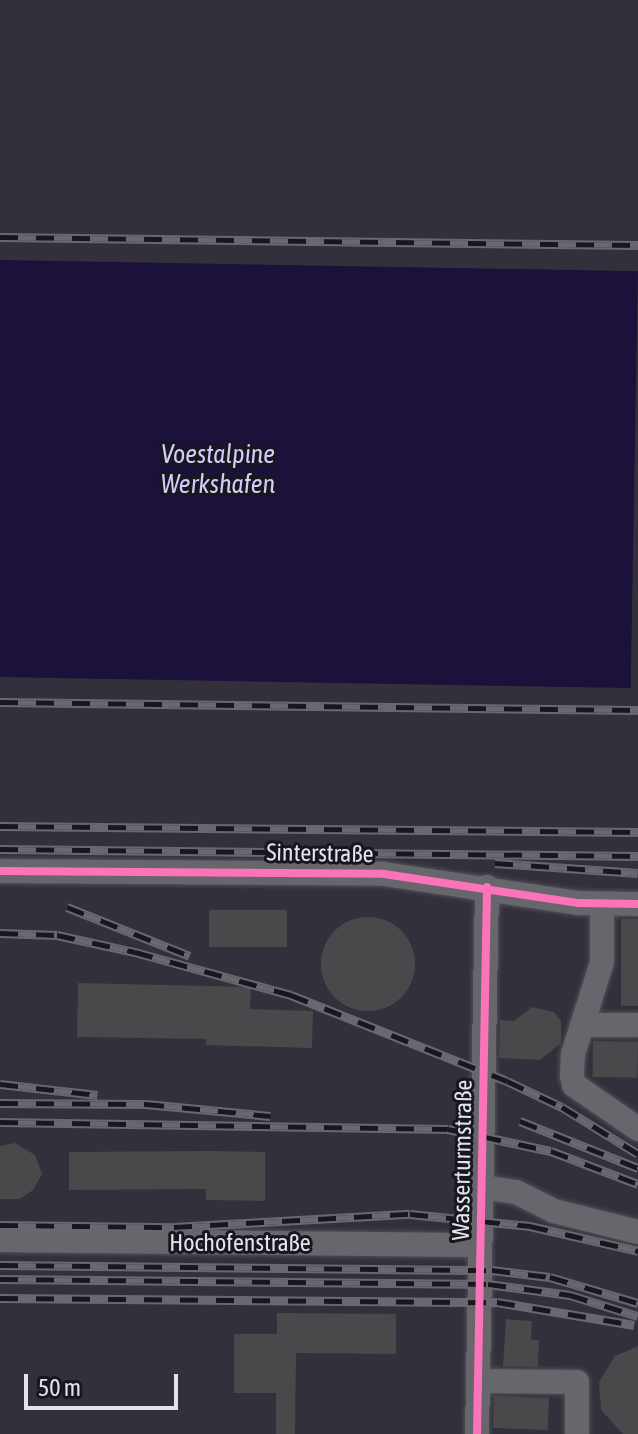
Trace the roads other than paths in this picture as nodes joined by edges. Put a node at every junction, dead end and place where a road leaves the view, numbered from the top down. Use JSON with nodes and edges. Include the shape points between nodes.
{"nodes":[{"id":1,"x":0,"y":871,"type":"edge"},
{"id":2,"x":487,"y":887,"type":"junction"},
{"id":3,"x":602,"y":904,"type":"junction"},
{"id":4,"x":638,"y":904,"type":"edge"},
{"id":5,"x":582,"y":1025,"type":"junction"},
{"id":6,"x":638,"y":1025,"type":"edge"},
{"id":7,"x":638,"y":1129,"type":"edge"},
{"id":8,"x":481,"y":1187,"type":"junction"},
{"id":9,"x":638,"y":1232,"type":"edge"},
{"id":10,"x":0,"y":1240,"type":"edge"},
{"id":11,"x":480,"y":1245,"type":"junction"},
{"id":12,"x":478,"y":1381,"type":"junction"},
{"id":13,"x":477,"y":1434,"type":"edge"},
{"id":14,"x":577,"y":1434,"type":"edge"}],
"edges":[{"from":1,"to":2,"type":"street","name":"Sinterstraße","via":[[384,874]]},
{"from":2,"to":3,"type":"street","name":"Sinterstraße"},
{"from":2,"to":8,"type":"street","name":"Wasserturmstraße"},
{"from":3,"to":4,"type":"street","name":"Sinterstraße"},
{"from":3,"to":5,"type":"street","via":[[602,962]]},
{"from":5,"to":6,"type":"street"},
{"from":5,"to":7,"type":"street","via":[[573,1054],[574,1085]]},
{"from":8,"to":9,"type":"street","via":[[516,1192],[554,1211]]},
{"from":8,"to":11,"type":"street","name":"Wasserturmstraße"},
{"from":10,"to":11,"type":"street","name":"Hochofenstraße"},
{"from":11,"to":12,"type":"street","name":"Wasserturmstraße"},
{"from":12,"to":13,"type":"street","name":"Wasserturmstraße"},
{"from":12,"to":14,"type":"street","via":[[577,1382]]}]}
